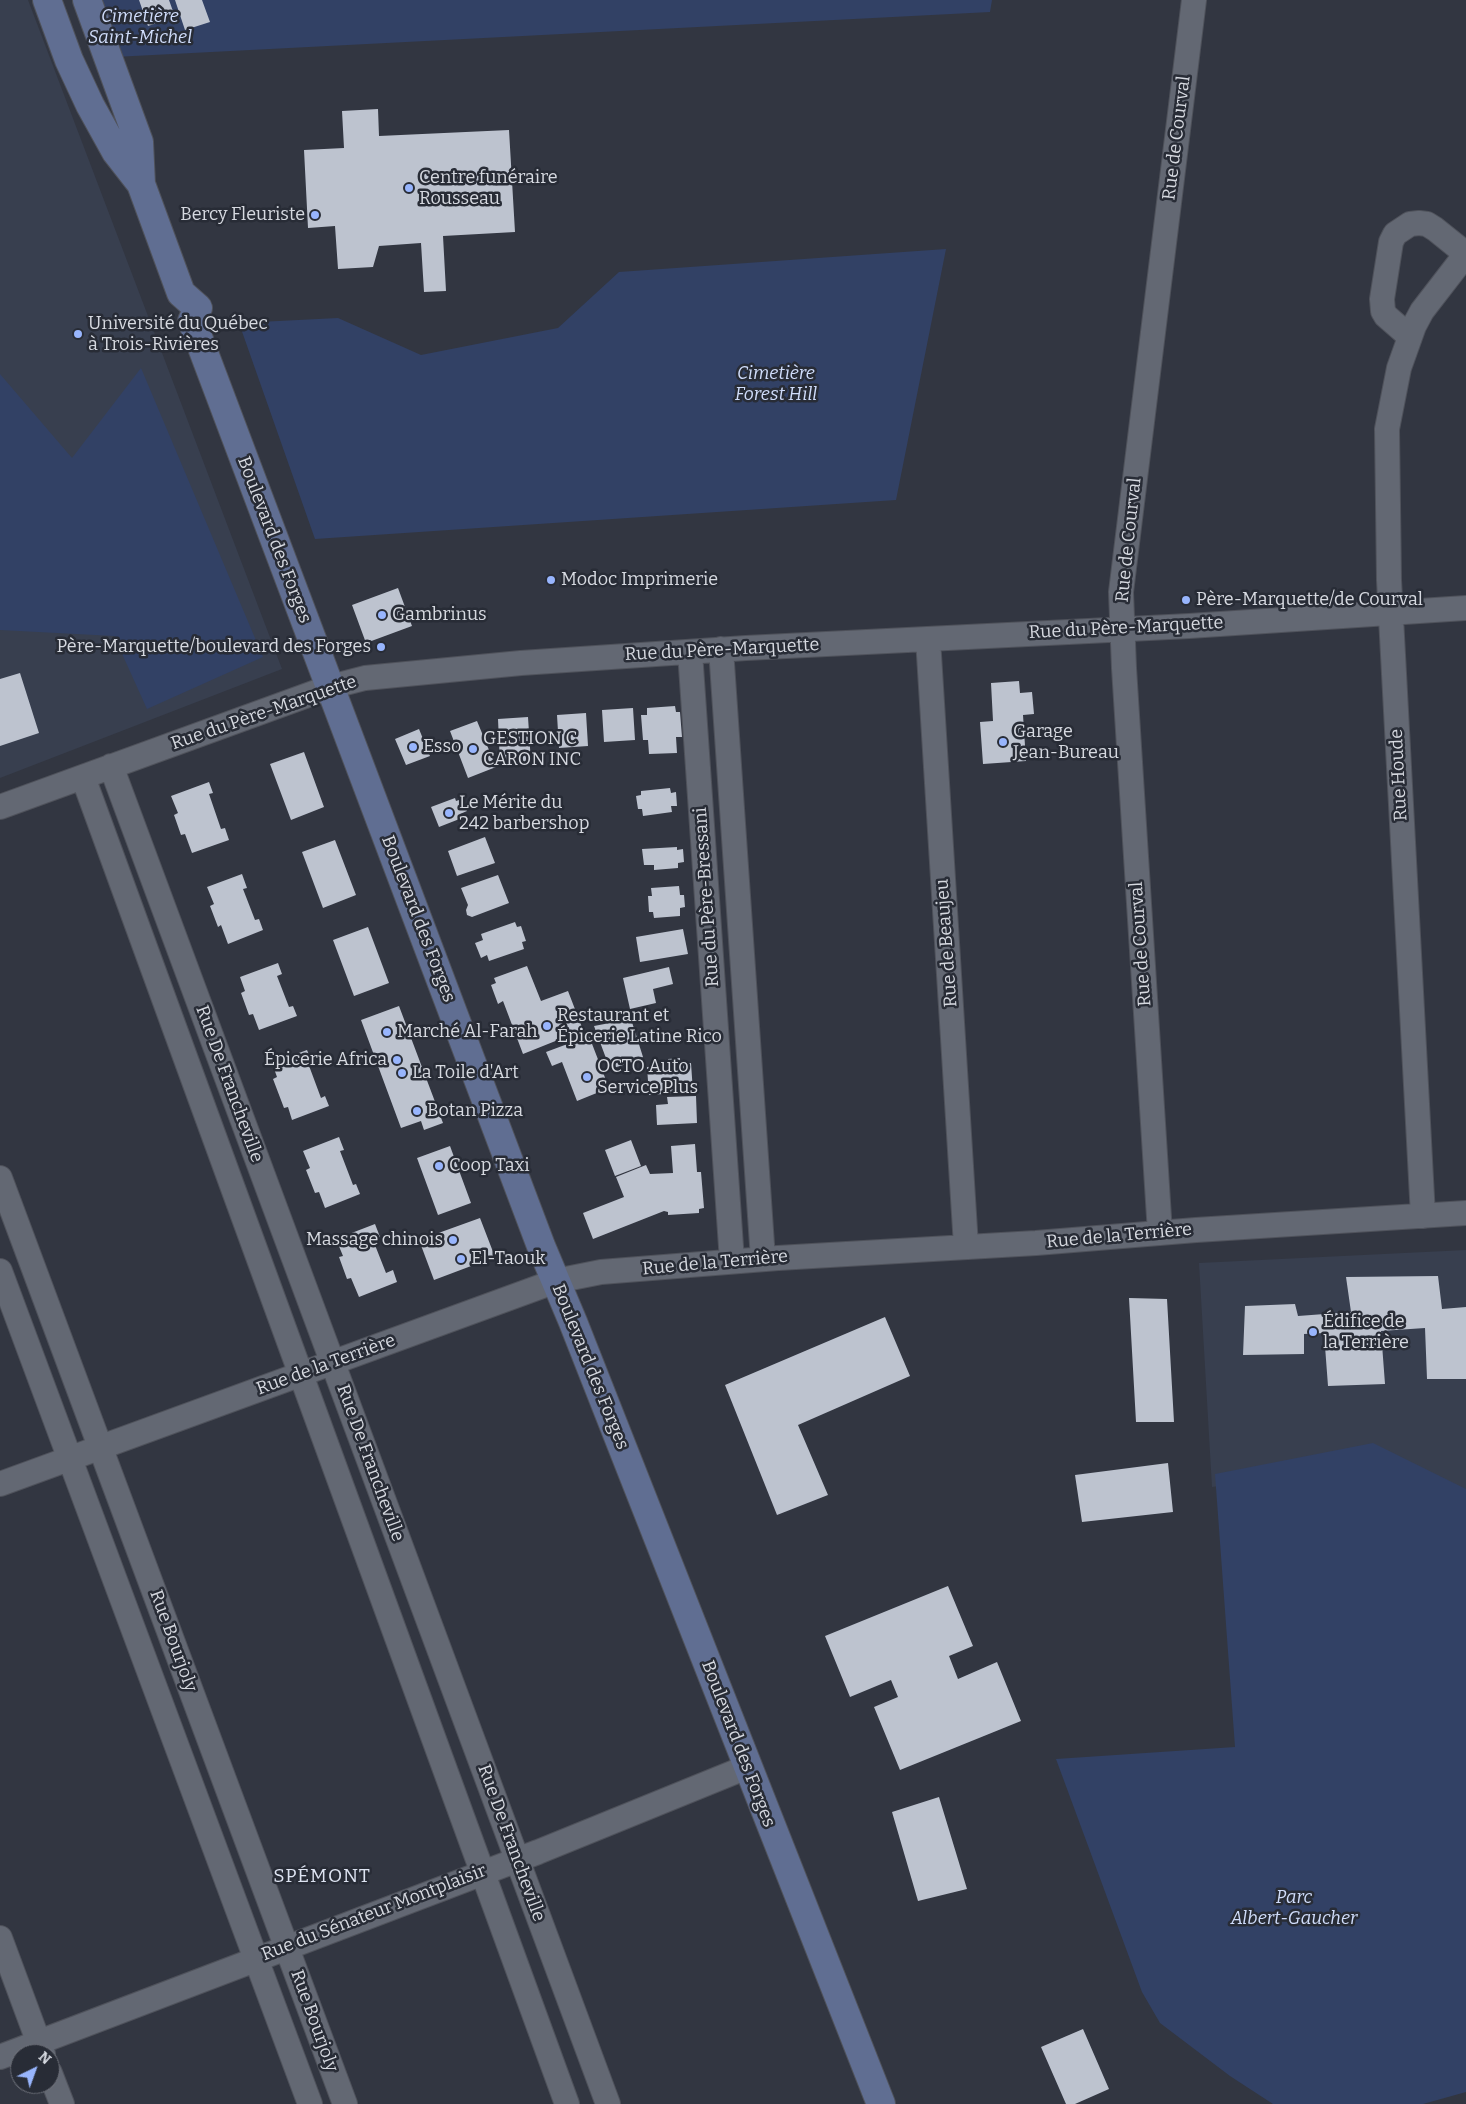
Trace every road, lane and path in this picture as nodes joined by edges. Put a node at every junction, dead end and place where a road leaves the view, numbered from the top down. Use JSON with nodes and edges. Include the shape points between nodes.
{"nodes":[{"id":1,"x":47,"y":0,"type":"edge"},
{"id":2,"x":87,"y":0,"type":"edge"},
{"id":3,"x":1194,"y":0,"type":"edge"},
{"id":4,"x":142,"y":184,"type":"junction"},
{"id":5,"x":1409,"y":336,"type":"junction"},
{"id":6,"x":1466,"y":608,"type":"edge"},
{"id":7,"x":1390,"y":613,"type":"junction"},
{"id":8,"x":1122,"y":629,"type":"junction"},
{"id":9,"x":928,"y":639,"type":"junction"},
{"id":10,"x":721,"y":650,"type":"junction"},
{"id":11,"x":690,"y":652,"type":"junction"},
{"id":12,"x":330,"y":687,"type":"junction"},
{"id":13,"x":111,"y":766,"type":"junction"},
{"id":14,"x":83,"y":777,"type":"junction"},
{"id":15,"x":0,"y":807,"type":"edge"},
{"id":16,"x":0,"y":1178,"type":"edge"},
{"id":17,"x":1466,"y":1213,"type":"edge"},
{"id":18,"x":1423,"y":1216,"type":"junction"},
{"id":19,"x":1160,"y":1233,"type":"junction"},
{"id":20,"x":966,"y":1246,"type":"junction"},
{"id":21,"x":763,"y":1259,"type":"junction"},
{"id":22,"x":732,"y":1262,"type":"junction"},
{"id":23,"x":0,"y":1271,"type":"edge"},
{"id":24,"x":556,"y":1281,"type":"junction"},
{"id":25,"x":333,"y":1362,"type":"junction"},
{"id":26,"x":301,"y":1374,"type":"junction"},
{"id":27,"x":100,"y":1447,"type":"junction"},
{"id":28,"x":70,"y":1458,"type":"junction"},
{"id":29,"x":0,"y":1484,"type":"edge"},
{"id":30,"x":747,"y":1767,"type":"junction"},
{"id":31,"x":518,"y":1859,"type":"junction"},
{"id":32,"x":483,"y":1872,"type":"junction"},
{"id":33,"x":0,"y":1938,"type":"edge"},
{"id":34,"x":286,"y":1947,"type":"junction"},
{"id":35,"x":255,"y":1958,"type":"junction"},
{"id":36,"x":40,"y":2044,"type":"edge"},
{"id":37,"x":51,"y":2044,"type":"edge"},
{"id":38,"x":310,"y":2104,"type":"edge"},
{"id":39,"x":345,"y":2104,"type":"edge"},
{"id":40,"x":567,"y":2104,"type":"edge"},
{"id":41,"x":608,"y":2104,"type":"edge"},
{"id":42,"x":881,"y":2104,"type":"edge"}],
"edges":[{"from":1,"to":4,"type":"main road","name":"Boulevard des Forges","via":[[90,105],[116,152]]},
{"from":2,"to":4,"type":"main road","name":"Boulevard des Forges","via":[[139,142]]},
{"from":3,"to":8,"type":"street","name":"Rue de Courval","via":[[1121,592]]},
{"from":4,"to":12,"type":"main road","name":"Boulevard des Forges","via":[[181,293],[198,308],[192,321]]},
{"from":5,"to":5,"type":"street","name":"Rue Houde","via":[[1422,311],[1466,254],[1435,229],[1418,222],[1395,234],[1391,242],[1382,299],[1386,316]]},
{"from":5,"to":7,"type":"street","name":"Rue Houde","via":[[1398,368],[1387,421]]},
{"from":6,"to":7,"type":"street","name":"Rue du Père-Marquette"},
{"from":7,"to":8,"type":"street","name":"Rue du Père-Marquette"},
{"from":7,"to":18,"type":"street","name":"Rue Houde"},
{"from":8,"to":9,"type":"street","name":"Rue du Père-Marquette"},
{"from":8,"to":19,"type":"street","name":"Rue de Courval"},
{"from":9,"to":10,"type":"street","name":"Rue du Père-Marquette"},
{"from":9,"to":20,"type":"street","name":"Rue de Beaujeu"},
{"from":10,"to":11,"type":"street","name":"Rue du Père-Marquette"},
{"from":10,"to":21,"type":"street","name":"Rue du Père-Bressani"},
{"from":11,"to":12,"type":"street","name":"Rue du Père-Marquette","via":[[457,669],[365,678]]},
{"from":11,"to":22,"type":"street","name":"Rue du Père-Bressani"},
{"from":12,"to":13,"type":"street","name":"Rue du Père-Marquette"},
{"from":12,"to":24,"type":"main road","name":"Boulevard des Forges"},
{"from":13,"to":14,"type":"street","name":"Rue du Père-Marquette"},
{"from":13,"to":25,"type":"street","name":"Rue De Francheville"},
{"from":14,"to":15,"type":"street","name":"Rue du Père-Marquette"},
{"from":14,"to":26,"type":"street","name":"Rue De Francheville"},
{"from":16,"to":27,"type":"street","name":"Rue Bourjoly"},
{"from":17,"to":18,"type":"street","name":"Rue de la Terrière"},
{"from":18,"to":19,"type":"street","name":"Rue de la Terrière"},
{"from":19,"to":20,"type":"street","name":"Rue de la Terrière"},
{"from":20,"to":21,"type":"street","name":"Rue de la Terrière"},
{"from":21,"to":22,"type":"street","name":"Rue de la Terrière"},
{"from":22,"to":24,"type":"street","name":"Rue de la Terrière","via":[[601,1272]]},
{"from":23,"to":28,"type":"street","name":"Rue Bourjoly"},
{"from":24,"to":25,"type":"street","name":"Rue de la Terrière"},
{"from":24,"to":30,"type":"main road","name":"Boulevard des Forges"},
{"from":25,"to":26,"type":"street","name":"Rue de la Terrière"},
{"from":25,"to":31,"type":"street","name":"Rue De Francheville"},
{"from":26,"to":27,"type":"street","name":"Rue de la Terrière"},
{"from":26,"to":32,"type":"street","name":"Rue De Francheville"},
{"from":27,"to":28,"type":"street","name":"Rue de la Terrière"},
{"from":27,"to":34,"type":"street","name":"Rue Bourjoly"},
{"from":28,"to":29,"type":"street","name":"Rue de la Terrière"},
{"from":28,"to":35,"type":"street","name":"Rue Bourjoly"},
{"from":30,"to":31,"type":"street","name":"Rue du Sénateur Montplaisir"},
{"from":30,"to":42,"type":"main road","name":"Boulevard des Forges"},
{"from":31,"to":32,"type":"street","name":"Rue du Sénateur Montplaisir"},
{"from":31,"to":41,"type":"street","name":"Rue De Francheville"},
{"from":32,"to":34,"type":"street","name":"Rue du Sénateur Montplaisir"},
{"from":32,"to":40,"type":"street","name":"Rue De Francheville"},
{"from":33,"to":36,"type":"street"},
{"from":34,"to":35,"type":"street","name":"Rue du Sénateur Montplaisir"},
{"from":34,"to":39,"type":"street","name":"Rue Bourjoly"},
{"from":35,"to":37,"type":"street","name":"Rue du Sénateur Montplaisir"},
{"from":35,"to":38,"type":"street","name":"Rue Bourjoly"}]}
